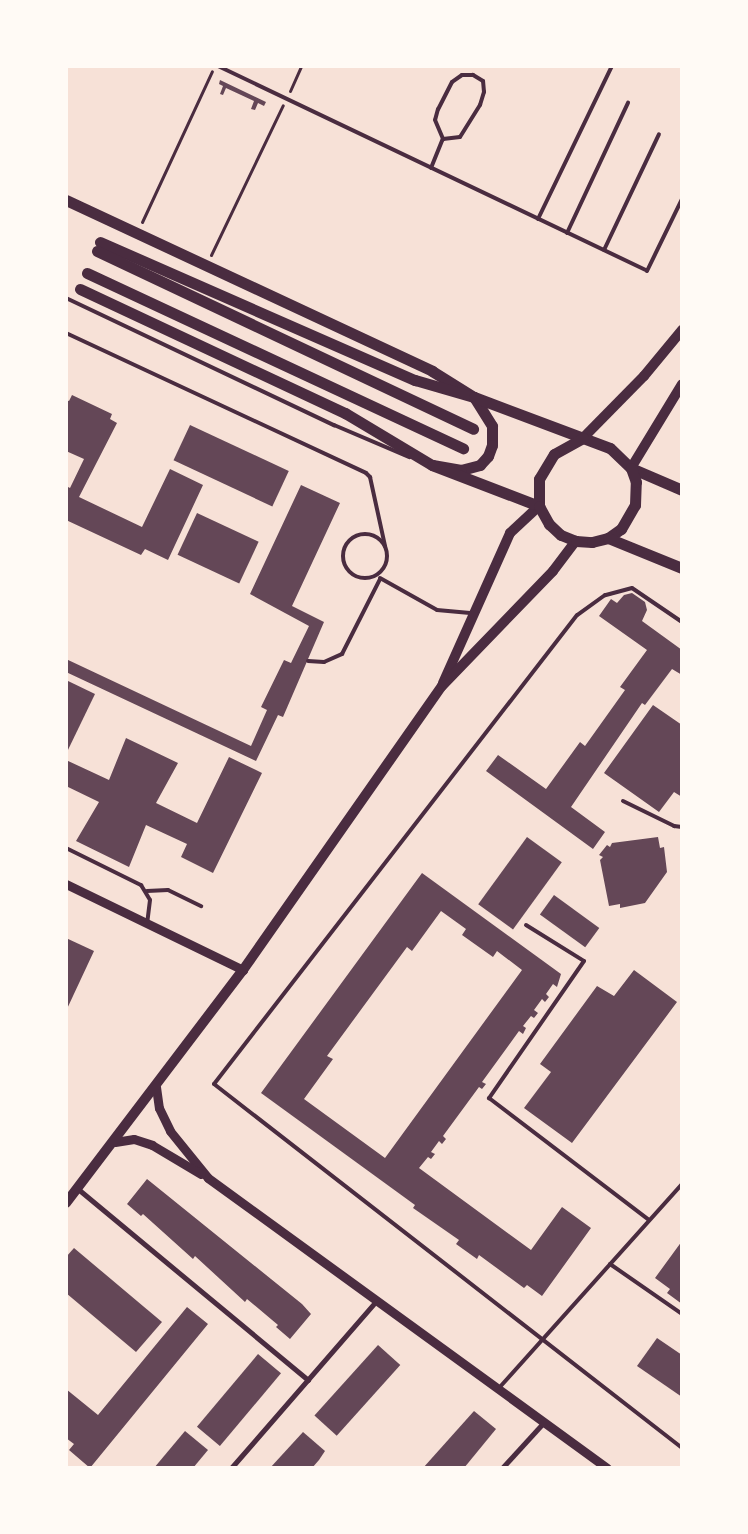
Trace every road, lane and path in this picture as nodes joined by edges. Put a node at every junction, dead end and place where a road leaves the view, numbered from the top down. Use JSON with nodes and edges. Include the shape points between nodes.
{"nodes":[{"id":1,"x":216,"y":66,"type":"edge"},
{"id":2,"x":301,"y":66,"type":"edge"},
{"id":3,"x":612,"y":66,"type":"edge"},
{"id":4,"x":286,"y":99,"type":"junction"},
{"id":5,"x":628,"y":103,"type":"dead end"},
{"id":6,"x":659,"y":134,"type":"dead end"},
{"id":7,"x":443,"y":139,"type":"junction"},
{"id":8,"x":431,"y":168,"type":"junction"},
{"id":9,"x":682,"y":199,"type":"edge"},
{"id":10,"x":66,"y":200,"type":"edge"},
{"id":11,"x":538,"y":219,"type":"junction"},
{"id":12,"x":136,"y":233,"type":"junction"},
{"id":13,"x":566,"y":233,"type":"junction"},
{"id":14,"x":604,"y":250,"type":"junction"},
{"id":15,"x":206,"y":266,"type":"junction"},
{"id":16,"x":87,"y":273,"type":"dead end"},
{"id":17,"x":80,"y":289,"type":"dead end"},
{"id":18,"x":66,"y":298,"type":"edge"},
{"id":19,"x":682,"y":330,"type":"edge"},
{"id":20,"x":66,"y":332,"type":"edge"},
{"id":21,"x":682,"y":384,"type":"edge"},
{"id":22,"x":474,"y":397,"type":"junction"},
{"id":23,"x":473,"y":429,"type":"dead end"},
{"id":24,"x":584,"y":438,"type":"junction"},
{"id":25,"x":463,"y":448,"type":"dead end"},
{"id":26,"x":432,"y":465,"type":"junction"},
{"id":27,"x":631,"y":468,"type":"junction"},
{"id":28,"x":682,"y":490,"type":"edge"},
{"id":29,"x":539,"y":506,"type":"junction"},
{"id":30,"x":608,"y":538,"type":"junction"},
{"id":31,"x":576,"y":541,"type":"junction"},
{"id":32,"x":385,"y":546,"type":"junction"},
{"id":33,"x":682,"y":568,"type":"edge"},
{"id":34,"x":378,"y":574,"type":"junction"},
{"id":35,"x":380,"y":579,"type":"junction"},
{"id":36,"x":473,"y":613,"type":"junction"},
{"id":37,"x":682,"y":622,"type":"edge"},
{"id":38,"x":308,"y":661,"type":"dead end"},
{"id":39,"x":442,"y":686,"type":"junction"},
{"id":40,"x":623,"y":801,"type":"dead end"},
{"id":41,"x":682,"y":827,"type":"edge"},
{"id":42,"x":66,"y":848,"type":"edge"},
{"id":43,"x":66,"y":884,"type":"edge"},
{"id":44,"x":147,"y":891,"type":"junction"},
{"id":45,"x":201,"y":906,"type":"dead end"},
{"id":46,"x":147,"y":923,"type":"junction"},
{"id":47,"x":526,"y":925,"type":"dead end"},
{"id":48,"x":243,"y":970,"type":"junction"},
{"id":49,"x":156,"y":1087,"type":"junction"},
{"id":50,"x":115,"y":1142,"type":"junction"},
{"id":51,"x":208,"y":1178,"type":"junction"},
{"id":52,"x":682,"y":1184,"type":"edge"},
{"id":53,"x":78,"y":1189,"type":"junction"},
{"id":54,"x":66,"y":1203,"type":"edge"},
{"id":55,"x":649,"y":1220,"type":"junction"},
{"id":56,"x":610,"y":1264,"type":"junction"},
{"id":57,"x":377,"y":1300,"type":"junction"},
{"id":58,"x":682,"y":1314,"type":"edge"},
{"id":59,"x":541,"y":1341,"type":"junction"},
{"id":60,"x":308,"y":1380,"type":"junction"},
{"id":61,"x":499,"y":1388,"type":"junction"},
{"id":62,"x":544,"y":1422,"type":"junction"},
{"id":63,"x":682,"y":1448,"type":"edge"},
{"id":64,"x":230,"y":1468,"type":"edge"},
{"id":65,"x":502,"y":1468,"type":"edge"},
{"id":66,"x":607,"y":1468,"type":"edge"}],
"edges":[{"from":1,"to":4,"type":"lane"},
{"from":1,"to":12,"type":"path"},
{"from":2,"to":4,"type":"path"},
{"from":3,"to":11,"type":"lane"},
{"from":4,"to":8,"type":"lane"},
{"from":4,"to":15,"type":"path"},
{"from":5,"to":13,"type":"lane"},
{"from":6,"to":14,"type":"lane"},
{"from":7,"to":7,"type":"lane","via":[[460,137],[478,110],[484,92],[482,81],[473,75],[462,75],[452,82],[438,109],[435,120]]},
{"from":7,"to":8,"type":"lane"},
{"from":8,"to":11,"type":"lane"},
{"from":9,"to":14,"type":"lane","via":[[647,271]]},
{"from":10,"to":12,"type":"main road"},
{"from":11,"to":13,"type":"lane"},
{"from":12,"to":15,"type":"main road"},
{"from":13,"to":14,"type":"lane"},
{"from":15,"to":22,"type":"main road","via":[[432,371]]},
{"from":16,"to":25,"type":"main road"},
{"from":17,"to":26,"type":"main road","via":[[345,413]]},
{"from":18,"to":26,"type":"lane","via":[[334,425]]},
{"from":19,"to":24,"type":"main road","via":[[644,376]]},
{"from":20,"to":32,"type":"lane","via":[[366,473],[370,477]]},
{"from":21,"to":27,"type":"main road"},
{"from":22,"to":23,"type":"main road","via":[[414,380],[98,246]]},
{"from":22,"to":24,"type":"main road"},
{"from":22,"to":26,"type":"main road","via":[[492,426],[492,445],[488,456],[480,465],[461,470]]},
{"from":24,"to":27,"type":"main road","via":[[610,448]]},
{"from":24,"to":29,"type":"main road","via":[[554,454],[545,466],[539,479]]},
{"from":26,"to":29,"type":"main road"},
{"from":27,"to":28,"type":"main road"},
{"from":27,"to":30,"type":"main road","via":[[636,482],[635,505],[621,529]]},
{"from":29,"to":31,"type":"main road","via":[[549,524],[561,535]]},
{"from":29,"to":36,"type":"main road","via":[[510,533]]},
{"from":30,"to":31,"type":"main road"},
{"from":30,"to":33,"type":"main road"},
{"from":31,"to":39,"type":"main road","via":[[553,571]]},
{"from":32,"to":34,"type":"lane","via":[[387,560]]},
{"from":32,"to":34,"type":"lane","via":[[374,536],[359,535],[347,543],[344,550],[345,564],[354,575],[368,578]]},
{"from":34,"to":35,"type":"lane"},
{"from":35,"to":36,"type":"lane","via":[[437,610]]},
{"from":35,"to":38,"type":"lane","via":[[342,654],[324,662]]},
{"from":36,"to":39,"type":"main road"},
{"from":37,"to":59,"type":"lane","via":[[632,588],[605,594],[578,615],[214,1084]]},
{"from":39,"to":48,"type":"main road"},
{"from":40,"to":41,"type":"lane"},
{"from":42,"to":44,"type":"lane"},
{"from":43,"to":46,"type":"street"},
{"from":44,"to":45,"type":"lane","via":[[168,890]]},
{"from":44,"to":46,"type":"lane","via":[[150,900]]},
{"from":46,"to":48,"type":"street"},
{"from":47,"to":55,"type":"lane","via":[[584,960],[489,1098]]},
{"from":48,"to":49,"type":"main road"},
{"from":49,"to":50,"type":"main road"},
{"from":49,"to":51,"type":"street","via":[[159,1108],[170,1131]]},
{"from":50,"to":51,"type":"street","via":[[134,1140],[152,1145]]},
{"from":50,"to":53,"type":"main road"},
{"from":51,"to":57,"type":"street"},
{"from":52,"to":55,"type":"lane"},
{"from":53,"to":54,"type":"main road"},
{"from":53,"to":60,"type":"street"},
{"from":55,"to":56,"type":"lane"},
{"from":56,"to":58,"type":"lane"},
{"from":56,"to":59,"type":"lane"},
{"from":57,"to":60,"type":"street"},
{"from":57,"to":61,"type":"street"},
{"from":59,"to":61,"type":"lane"},
{"from":59,"to":63,"type":"lane"},
{"from":60,"to":64,"type":"street"},
{"from":61,"to":62,"type":"street"},
{"from":62,"to":65,"type":"street"},
{"from":62,"to":66,"type":"street"}]}
